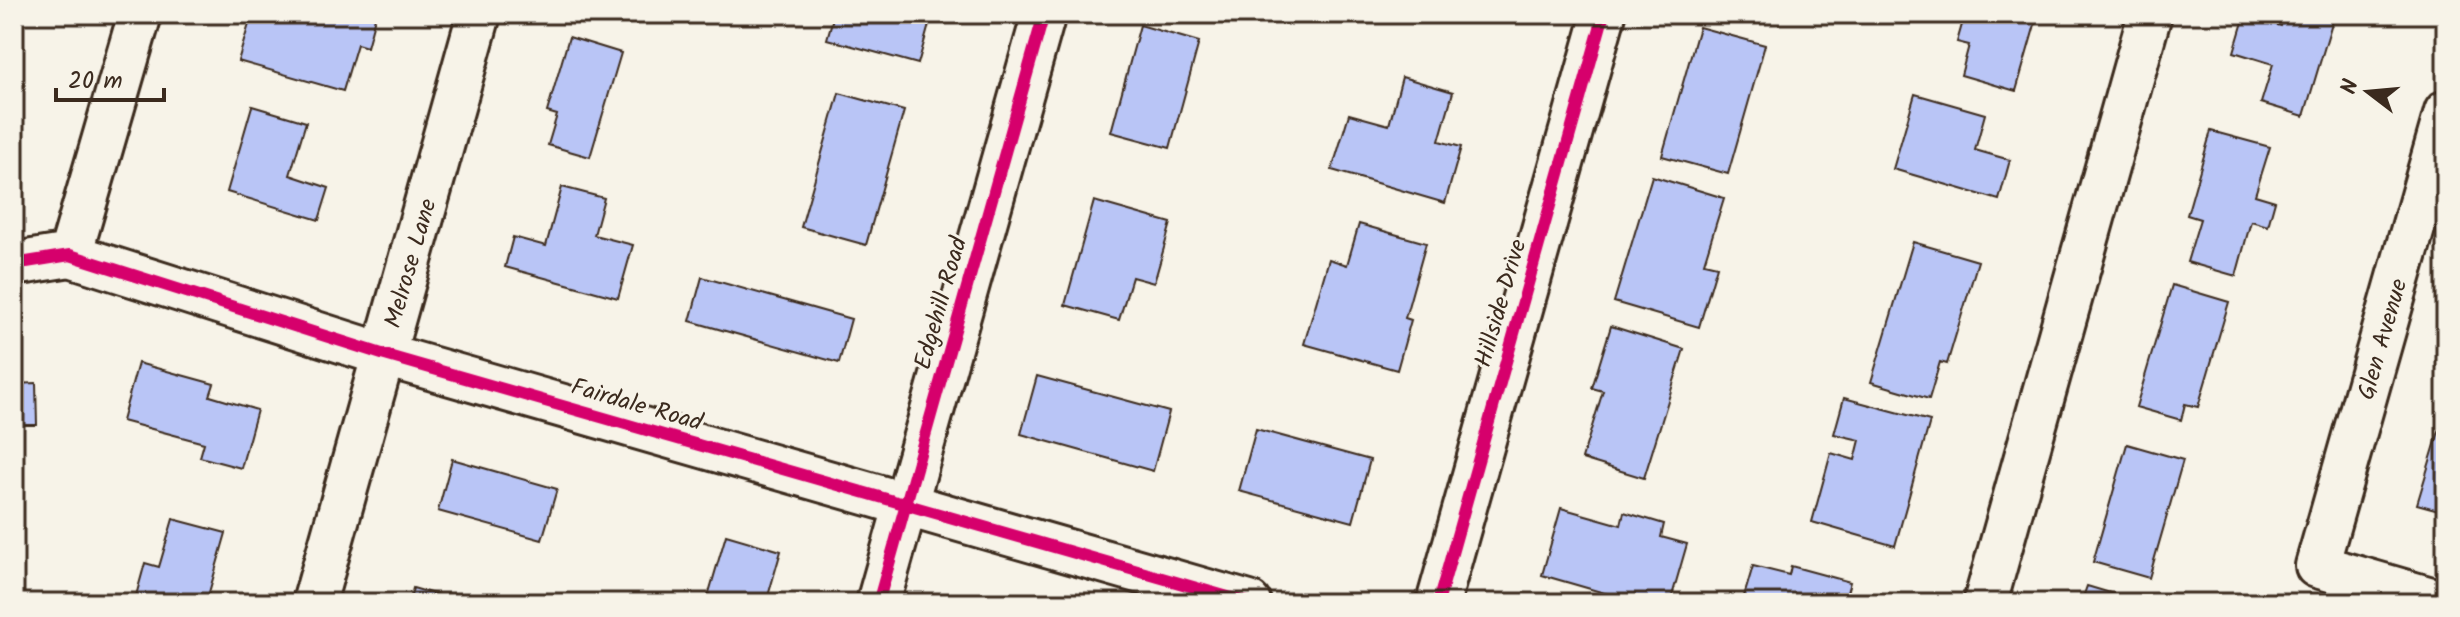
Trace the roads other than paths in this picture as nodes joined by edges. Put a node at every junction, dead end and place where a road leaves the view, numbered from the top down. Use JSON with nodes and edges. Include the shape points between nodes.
{"nodes":[{"id":1,"x":140,"y":14,"type":"edge"},
{"id":2,"x":479,"y":14,"type":"edge"},
{"id":3,"x":1044,"y":14,"type":"edge"},
{"id":4,"x":1604,"y":14,"type":"edge"},
{"id":5,"x":2150,"y":14,"type":"edge"},
{"id":6,"x":2446,"y":112,"type":"edge"},
{"id":7,"x":70,"y":255,"type":"junction"},
{"id":8,"x":14,"y":264,"type":"edge"},
{"id":9,"x":385,"y":355,"type":"junction"},
{"id":10,"x":906,"y":504,"type":"junction"},
{"id":11,"x":314,"y":603,"type":"edge"},
{"id":12,"x":878,"y":603,"type":"edge"},
{"id":13,"x":1249,"y":603,"type":"edge"},
{"id":14,"x":1438,"y":603,"type":"edge"},
{"id":15,"x":1985,"y":603,"type":"edge"},
{"id":16,"x":2445,"y":603,"type":"edge"}],
"edges":[{"from":1,"to":7,"type":"street"},
{"from":2,"to":9,"type":"street","name":"Melrose Lane"},
{"from":3,"to":10,"type":"street","name":"Edgehill Road"},
{"from":4,"to":14,"type":"street","name":"Hillside Drive"},
{"from":5,"to":15,"type":"street"},
{"from":6,"to":16,"type":"street","name":"Glen Avenue","via":[[2317,566]]},
{"from":7,"to":8,"type":"street","name":"Fairdale Road"},
{"from":7,"to":9,"type":"street","name":"Fairdale Road"},
{"from":9,"to":10,"type":"street","name":"Fairdale Road"},
{"from":9,"to":11,"type":"street","name":"Melrose Lane"},
{"from":10,"to":12,"type":"street","name":"Edgehill Road"},
{"from":10,"to":13,"type":"street","name":"Fairdale Road"}]}
